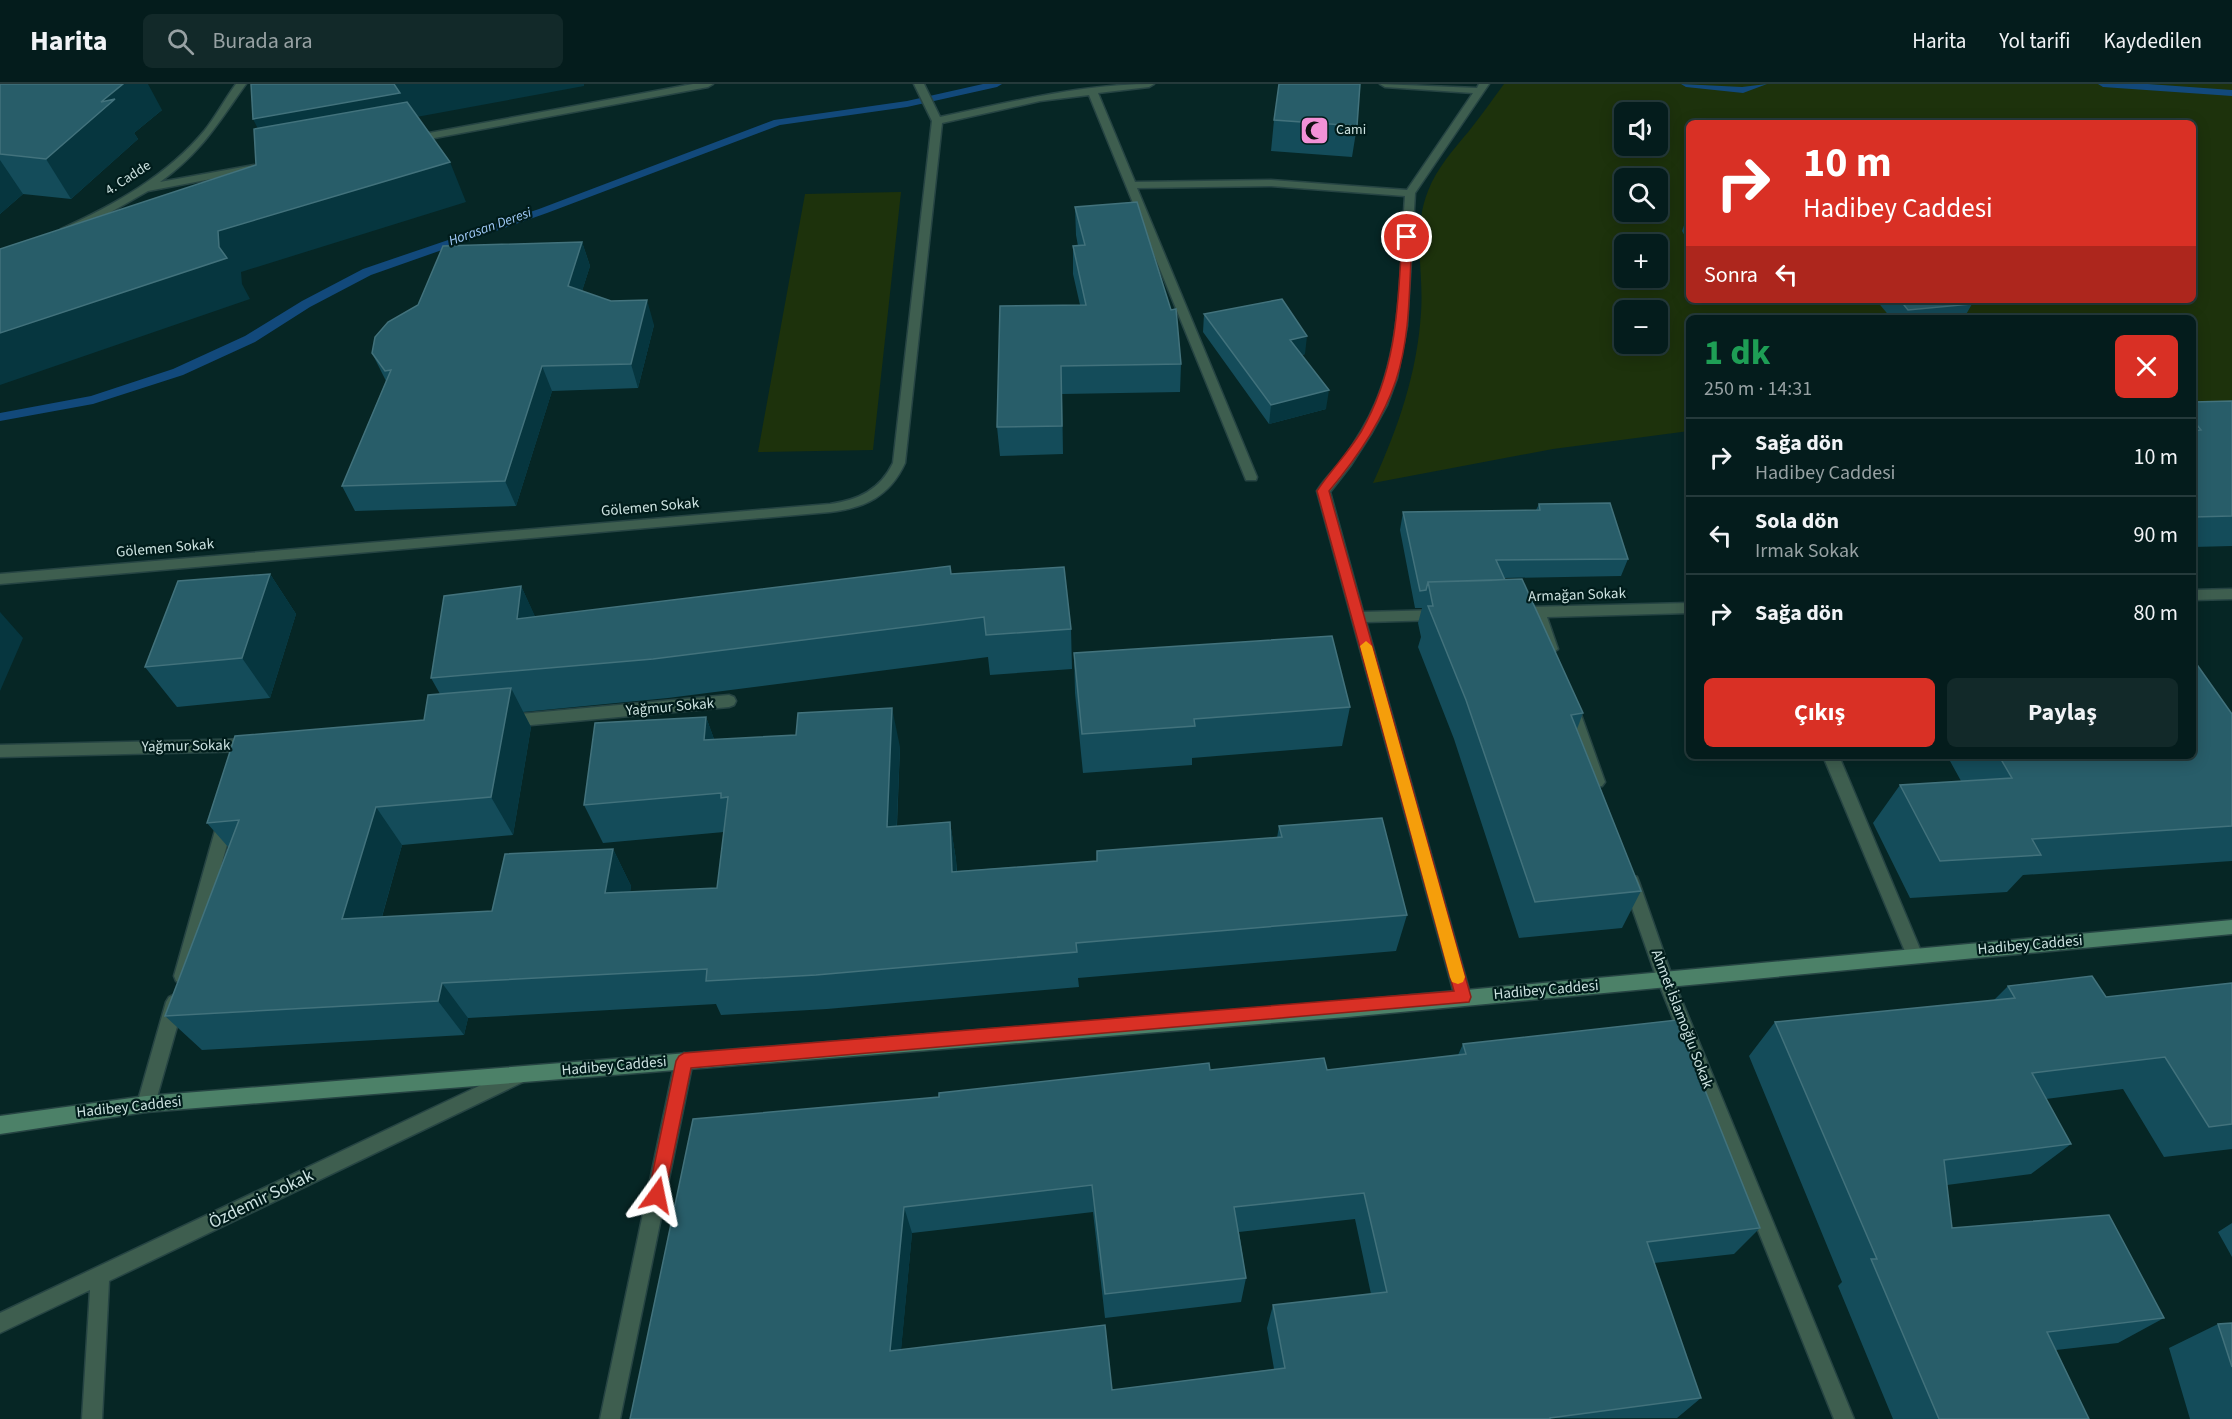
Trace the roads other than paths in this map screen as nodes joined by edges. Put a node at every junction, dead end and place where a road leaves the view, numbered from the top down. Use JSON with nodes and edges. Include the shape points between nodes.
{"nodes":[{"id":1,"x":241,"y":84,"type":"edge"},
{"id":2,"x":708,"y":84,"type":"edge"},
{"id":3,"x":919,"y":84,"type":"edge"},
{"id":4,"x":1149,"y":84,"type":"edge"},
{"id":5,"x":1385,"y":84,"type":"edge"},
{"id":6,"x":1482,"y":88,"type":"edge"},
{"id":7,"x":1092,"y":90,"type":"junction"},
{"id":8,"x":936,"y":121,"type":"junction"},
{"id":9,"x":401,"y":141,"type":"edge"},
{"id":10,"x":260,"y":167,"type":"edge"},
{"id":11,"x":1131,"y":184,"type":"junction"},
{"id":12,"x":141,"y":189,"type":"junction"},
{"id":13,"x":1410,"y":193,"type":"junction"},
{"id":14,"x":51,"y":236,"type":"edge"},
{"id":15,"x":1251,"y":477,"type":"dead end"},
{"id":16,"x":0,"y":579,"type":"edge"},
{"id":17,"x":2232,"y":594,"type":"edge"},
{"id":18,"x":2196,"y":595,"type":"edge"},
{"id":19,"x":1686,"y":608,"type":"edge"},
{"id":20,"x":1539,"y":612,"type":"junction"},
{"id":21,"x":1516,"y":613,"type":"edge"},
{"id":22,"x":1448,"y":615,"type":"edge"},
{"id":23,"x":1358,"y":617,"type":"junction"},
{"id":24,"x":1558,"y":668,"type":"edge"},
{"id":25,"x":1566,"y":690,"type":"edge"},
{"id":26,"x":729,"y":701,"type":"edge"},
{"id":27,"x":494,"y":723,"type":"edge"},
{"id":28,"x":270,"y":743,"type":"edge"},
{"id":29,"x":0,"y":751,"type":"edge"},
{"id":30,"x":1832,"y":759,"type":"edge"},
{"id":31,"x":231,"y":801,"type":"edge"},
{"id":32,"x":1604,"y":801,"type":"edge"},
{"id":33,"x":1626,"y":868,"type":"edge"},
{"id":34,"x":2232,"y":927,"type":"edge"},
{"id":35,"x":1915,"y":956,"type":"junction"},
{"id":36,"x":1665,"y":979,"type":"junction"},
{"id":37,"x":1463,"y":997,"type":"junction"},
{"id":38,"x":684,"y":1061,"type":"junction"},
{"id":39,"x":521,"y":1074,"type":"junction"},
{"id":40,"x":146,"y":1104,"type":"junction"},
{"id":41,"x":0,"y":1125,"type":"edge"},
{"id":42,"x":100,"y":1276,"type":"junction"},
{"id":43,"x":0,"y":1323,"type":"edge"},
{"id":44,"x":92,"y":1419,"type":"edge"},
{"id":45,"x":610,"y":1419,"type":"edge"},
{"id":46,"x":1844,"y":1419,"type":"edge"}],
"edges":[{"from":1,"to":12,"type":"street","name":"4. Cadde","via":[[191,151]]},
{"from":2,"to":9,"type":"street"},
{"from":3,"to":8,"type":"street"},
{"from":4,"to":7,"type":"street"},
{"from":5,"to":6,"type":"street"},
{"from":6,"to":13,"type":"street"},
{"from":7,"to":8,"type":"street"},
{"from":7,"to":11,"type":"street"},
{"from":8,"to":16,"type":"street","name":"Gölemen Sokak","via":[[899,463],[885,488],[872,497],[830,508]]},
{"from":10,"to":12,"type":"street"},
{"from":11,"to":13,"type":"street","via":[[1265,182]]},
{"from":11,"to":15,"type":"street"},
{"from":12,"to":14,"type":"street","name":"4. Cadde"},
{"from":13,"to":23,"type":"street","via":[[1401,326],[1391,378],[1365,434],[1323,491]]},
{"from":17,"to":18,"type":"street"},
{"from":19,"to":20,"type":"street","name":"Armağan Sokak"},
{"from":20,"to":21,"type":"street","name":"Armağan Sokak"},
{"from":20,"to":24,"type":"street"},
{"from":22,"to":23,"type":"street"},
{"from":23,"to":37,"type":"street"},
{"from":25,"to":32,"type":"street"},
{"from":26,"to":27,"type":"street","name":"Yağmur Sokak"},
{"from":28,"to":29,"type":"street","name":"Yağmur Sokak","via":[[245,751]]},
{"from":30,"to":35,"type":"street"},
{"from":31,"to":40,"type":"street"},
{"from":33,"to":36,"type":"street","name":"Ahmet İslamoğlu Sokak"},
{"from":34,"to":35,"type":"main road","name":"Hadibey Caddesi"},
{"from":35,"to":36,"type":"main road","name":"Hadibey Caddesi"},
{"from":36,"to":37,"type":"main road","name":"Hadibey Caddesi"},
{"from":36,"to":46,"type":"street","name":"Ahmet İslamoğlu Sokak"},
{"from":37,"to":38,"type":"main road","name":"Hadibey Caddesi"},
{"from":38,"to":39,"type":"main road","name":"Hadibey Caddesi"},
{"from":38,"to":45,"type":"street"},
{"from":39,"to":40,"type":"main road","name":"Hadibey Caddesi"},
{"from":39,"to":42,"type":"street","name":"Özdemir Sokak"},
{"from":40,"to":41,"type":"main road","name":"Hadibey Caddesi"},
{"from":42,"to":43,"type":"street","name":"Özdemir Sokak"},
{"from":42,"to":44,"type":"street"}]}
